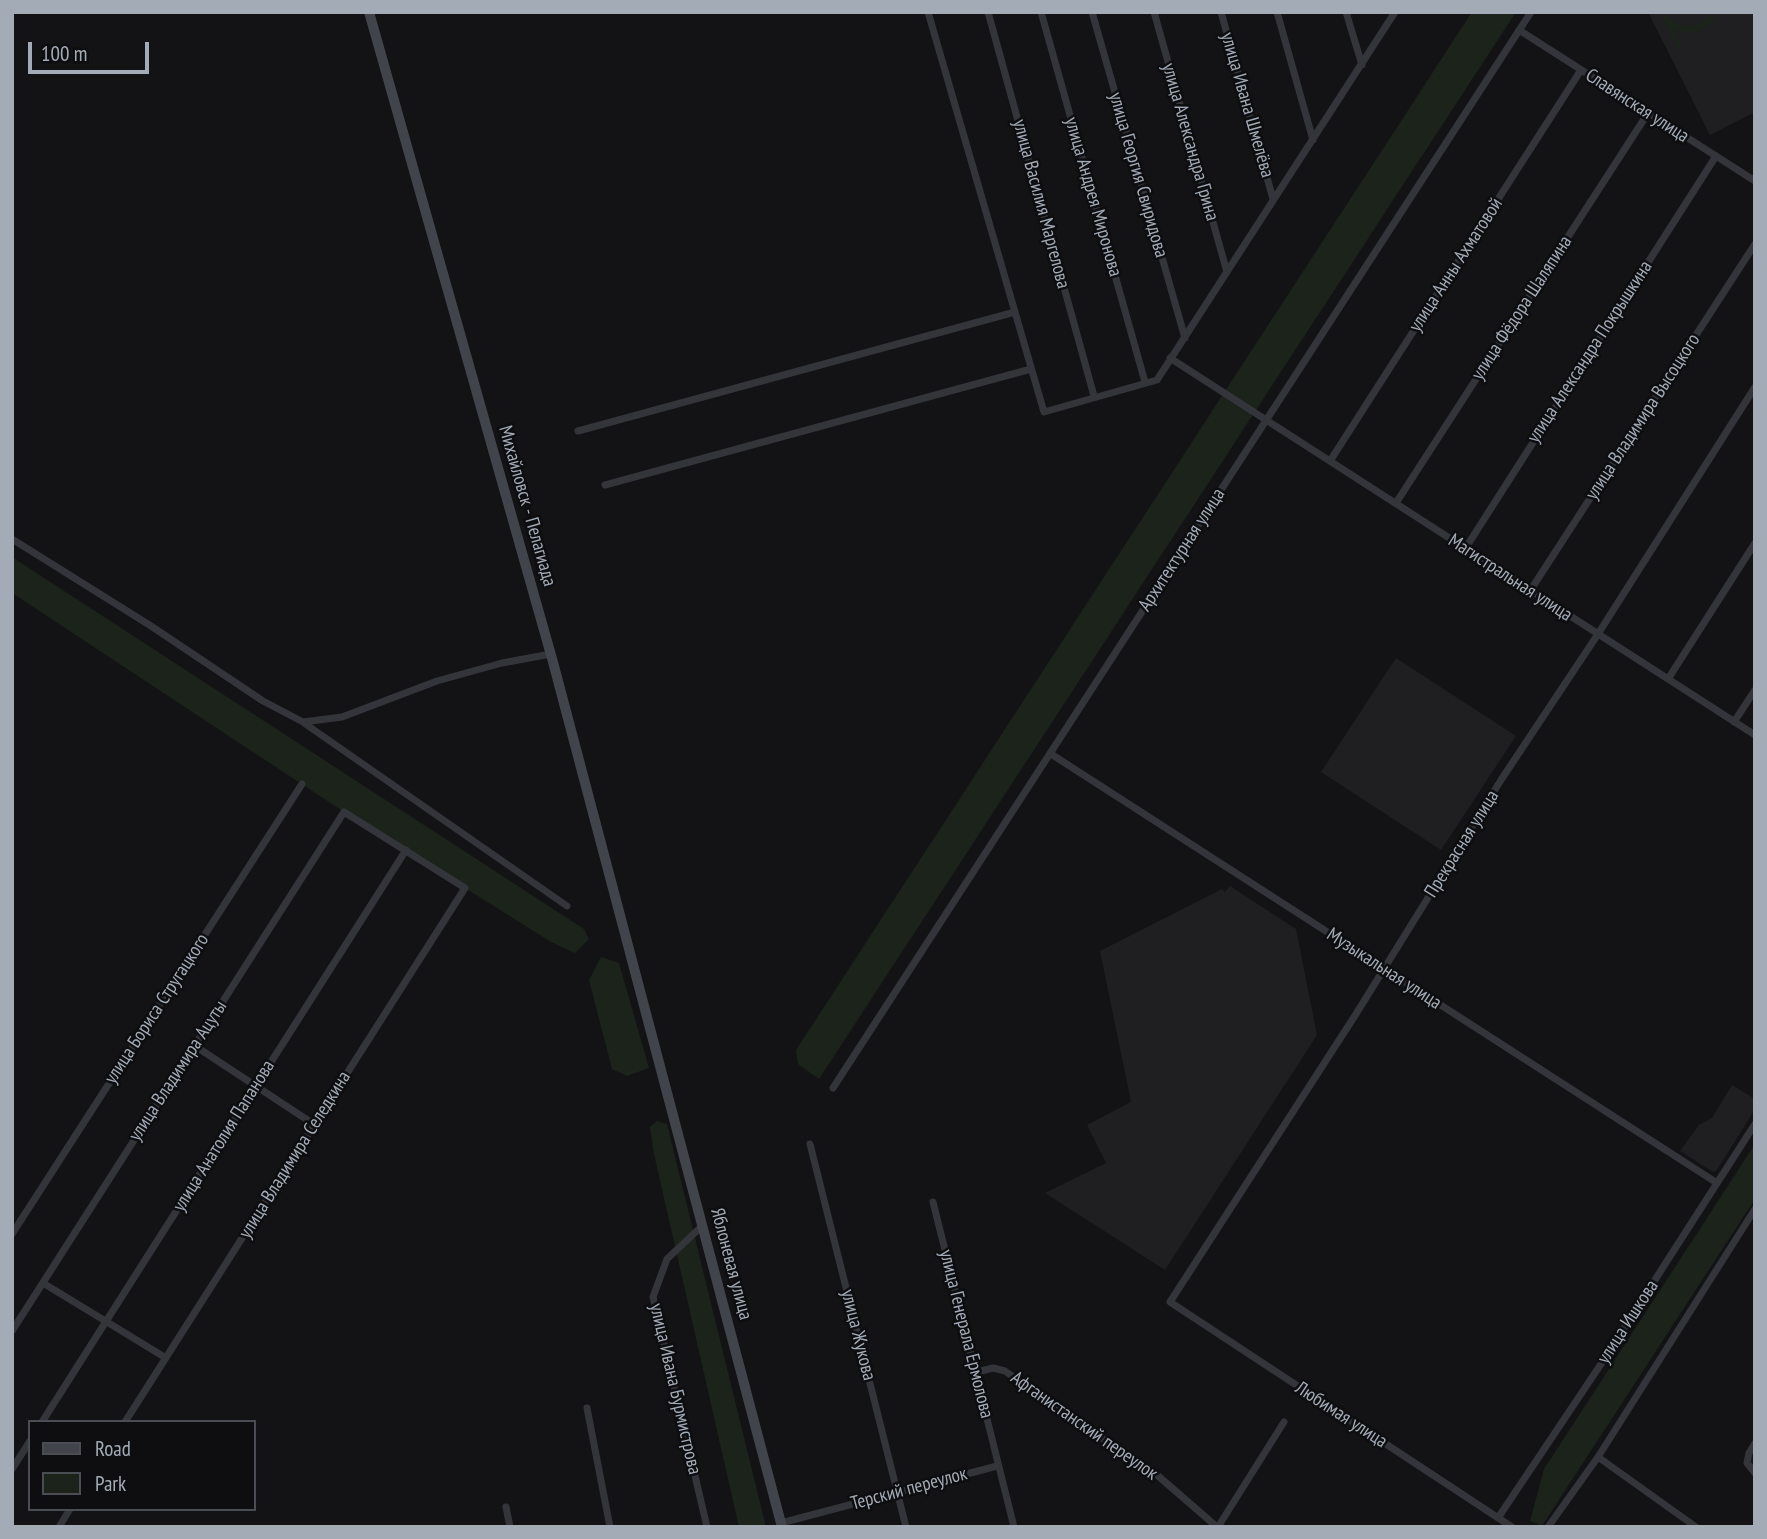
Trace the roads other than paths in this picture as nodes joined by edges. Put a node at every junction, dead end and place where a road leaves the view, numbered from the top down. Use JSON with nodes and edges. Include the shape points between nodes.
{"nodes":[{"id":1,"x":369,"y":12,"type":"edge"},
{"id":2,"x":928,"y":12,"type":"edge"},
{"id":3,"x":988,"y":12,"type":"edge"},
{"id":4,"x":1041,"y":12,"type":"edge"},
{"id":5,"x":1092,"y":12,"type":"edge"},
{"id":6,"x":1154,"y":12,"type":"edge"},
{"id":7,"x":1221,"y":12,"type":"edge"},
{"id":8,"x":1277,"y":12,"type":"edge"},
{"id":9,"x":1346,"y":12,"type":"edge"},
{"id":10,"x":1395,"y":12,"type":"edge"},
{"id":11,"x":1531,"y":12,"type":"edge"},
{"id":12,"x":1519,"y":30,"type":"junction"},
{"id":13,"x":1362,"y":65,"type":"junction"},
{"id":14,"x":1581,"y":70,"type":"junction"},
{"id":15,"x":1648,"y":113,"type":"junction"},
{"id":16,"x":1313,"y":139,"type":"junction"},
{"id":17,"x":1716,"y":156,"type":"junction"},
{"id":18,"x":1755,"y":181,"type":"edge"},
{"id":19,"x":1273,"y":199,"type":"junction"},
{"id":20,"x":1755,"y":244,"type":"edge"},
{"id":21,"x":1227,"y":272,"type":"junction"},
{"id":22,"x":1015,"y":312,"type":"junction"},
{"id":23,"x":1185,"y":338,"type":"junction"},
{"id":24,"x":1170,"y":358,"type":"junction"},
{"id":25,"x":1031,"y":369,"type":"junction"},
{"id":26,"x":1145,"y":383,"type":"junction"},
{"id":27,"x":1755,"y":387,"type":"edge"},
{"id":28,"x":1094,"y":396,"type":"junction"},
{"id":29,"x":1266,"y":420,"type":"junction"},
{"id":30,"x":578,"y":431,"type":"dead end"},
{"id":31,"x":1330,"y":461,"type":"junction"},
{"id":32,"x":605,"y":485,"type":"dead end"},
{"id":33,"x":1396,"y":503,"type":"junction"},
{"id":34,"x":12,"y":539,"type":"edge"},
{"id":35,"x":1755,"y":543,"type":"edge"},
{"id":36,"x":1465,"y":549,"type":"junction"},
{"id":37,"x":1530,"y":591,"type":"junction"},
{"id":38,"x":1598,"y":634,"type":"junction"},
{"id":39,"x":551,"y":654,"type":"junction"},
{"id":40,"x":1668,"y":679,"type":"junction"},
{"id":41,"x":1755,"y":690,"type":"edge"},
{"id":42,"x":303,"y":722,"type":"junction"},
{"id":43,"x":1734,"y":722,"type":"junction"},
{"id":44,"x":1755,"y":735,"type":"edge"},
{"id":45,"x":1051,"y":754,"type":"junction"},
{"id":46,"x":302,"y":783,"type":"dead end"},
{"id":47,"x":406,"y":850,"type":"junction"},
{"id":48,"x":567,"y":906,"type":"dead end"},
{"id":49,"x":1384,"y":969,"type":"junction"},
{"id":50,"x":645,"y":1011,"type":"joint"},
{"id":51,"x":195,"y":1046,"type":"junction"},
{"id":52,"x":256,"y":1086,"type":"junction"},
{"id":53,"x":833,"y":1088,"type":"dead end"},
{"id":54,"x":1755,"y":1124,"type":"edge"},
{"id":55,"x":315,"y":1125,"type":"junction"},
{"id":56,"x":810,"y":1144,"type":"dead end"},
{"id":57,"x":1717,"y":1184,"type":"junction"},
{"id":58,"x":933,"y":1202,"type":"dead end"},
{"id":59,"x":1755,"y":1209,"type":"edge"},
{"id":60,"x":702,"y":1226,"type":"junction"},
{"id":61,"x":12,"y":1234,"type":"edge"},
{"id":62,"x":43,"y":1283,"type":"junction"},
{"id":63,"x":1170,"y":1302,"type":"joint"},
{"id":64,"x":106,"y":1322,"type":"junction"},
{"id":65,"x":12,"y":1331,"type":"edge"},
{"id":66,"x":166,"y":1358,"type":"junction"},
{"id":67,"x":977,"y":1372,"type":"junction"},
{"id":68,"x":587,"y":1408,"type":"dead end"},
{"id":69,"x":43,"y":1420,"type":"edge"},
{"id":70,"x":126,"y":1420,"type":"edge"},
{"id":71,"x":1284,"y":1422,"type":"dead end"},
{"id":72,"x":1755,"y":1443,"type":"edge"},
{"id":73,"x":28,"y":1444,"type":"edge"},
{"id":74,"x":1598,"y":1457,"type":"junction"},
{"id":75,"x":997,"y":1466,"type":"junction"},
{"id":76,"x":12,"y":1468,"type":"edge"},
{"id":77,"x":1755,"y":1473,"type":"edge"},
{"id":78,"x":898,"y":1493,"type":"junction"},
{"id":79,"x":506,"y":1507,"type":"dead end"},
{"id":80,"x":69,"y":1511,"type":"edge"},
{"id":81,"x":1498,"y":1518,"type":"junction"},
{"id":82,"x":781,"y":1525,"type":"edge"},
{"id":83,"x":59,"y":1527,"type":"edge"},
{"id":84,"x":510,"y":1527,"type":"edge"},
{"id":85,"x":610,"y":1527,"type":"edge"},
{"id":86,"x":708,"y":1527,"type":"edge"},
{"id":87,"x":906,"y":1527,"type":"edge"},
{"id":88,"x":1014,"y":1527,"type":"edge"},
{"id":89,"x":1218,"y":1527,"type":"edge"},
{"id":90,"x":1512,"y":1527,"type":"edge"},
{"id":91,"x":1548,"y":1527,"type":"edge"},
{"id":92,"x":1696,"y":1527,"type":"edge"}],
"edges":[{"from":1,"to":39,"type":"street","name":"Михайловск - Пелагиада"},
{"from":2,"to":22,"type":"street"},
{"from":3,"to":28,"type":"street","name":"улица Василия Маргелова"},
{"from":4,"to":26,"type":"street","name":"улица Андрея Миронова"},
{"from":5,"to":23,"type":"street","name":"улица Георгия Свиридова"},
{"from":6,"to":21,"type":"street","name":"улица Александра Грина"},
{"from":7,"to":19,"type":"street","name":"улица Ивана Шмелёва"},
{"from":8,"to":16,"type":"street"},
{"from":9,"to":13,"type":"street"},
{"from":10,"to":13,"type":"street"},
{"from":11,"to":12,"type":"street","name":"Архитектурная улица"},
{"from":12,"to":14,"type":"street","name":"Славянская улица"},
{"from":12,"to":29,"type":"street","name":"Архитектурная улица"},
{"from":13,"to":16,"type":"street"},
{"from":14,"to":15,"type":"street","name":"Славянская улица"},
{"from":14,"to":31,"type":"street","name":"улица Анны Ахматовой"},
{"from":15,"to":17,"type":"street","name":"Славянская улица"},
{"from":15,"to":33,"type":"street","name":"улица Фёдора Шаляпина"},
{"from":16,"to":19,"type":"street"},
{"from":17,"to":18,"type":"street","name":"Славянская улица"},
{"from":17,"to":36,"type":"street","name":"улица Александра Покрышкина"},
{"from":19,"to":21,"type":"street"},
{"from":20,"to":37,"type":"street","name":"улица Владимира Высоцкого"},
{"from":21,"to":23,"type":"street"},
{"from":22,"to":25,"type":"street"},
{"from":22,"to":30,"type":"street"},
{"from":23,"to":24,"type":"street"},
{"from":24,"to":26,"type":"street","via":[[1157,380]]},
{"from":24,"to":29,"type":"street","name":"Магистральная улица"},
{"from":25,"to":28,"type":"street","via":[[1044,412]]},
{"from":25,"to":32,"type":"street"},
{"from":26,"to":28,"type":"street"},
{"from":27,"to":38,"type":"street","name":"Прекрасная улица"},
{"from":29,"to":31,"type":"street","name":"Магистральная улица"},
{"from":29,"to":45,"type":"street","name":"Архитектурная улица"},
{"from":31,"to":33,"type":"street","name":"Магистральная улица"},
{"from":33,"to":36,"type":"street","name":"Магистральная улица"},
{"from":34,"to":42,"type":"street","via":[[263,701]]},
{"from":35,"to":40,"type":"street"},
{"from":36,"to":37,"type":"street","name":"Магистральная улица"},
{"from":37,"to":38,"type":"street","name":"Магистральная улица"},
{"from":38,"to":40,"type":"street","name":"Магистральная улица"},
{"from":38,"to":49,"type":"street","name":"Прекрасная улица"},
{"from":39,"to":42,"type":"street","via":[[437,681],[342,717]]},
{"from":39,"to":50,"type":"street","name":"Михайловск - Пелагиада"},
{"from":40,"to":43,"type":"street","name":"Магистральная улица"},
{"from":41,"to":43,"type":"street"},
{"from":42,"to":48,"type":"street"},
{"from":43,"to":44,"type":"street","name":"Магистральная улица"},
{"from":45,"to":49,"type":"street","name":"Музыкальная улица"},
{"from":45,"to":53,"type":"street","name":"Архитектурная улица"},
{"from":46,"to":61,"type":"street","name":"улица Бориса Стругацкого"},
{"from":47,"to":51,"type":"street","name":"улица Владимира Ацуты","via":[[345,812]]},
{"from":47,"to":52,"type":"street","name":"улица Анатолия Папанова"},
{"from":47,"to":55,"type":"street","name":"улица Владимира Селедкина","via":[[465,888]]},
{"from":49,"to":57,"type":"street","name":"Музыкальная улица"},
{"from":49,"to":63,"type":"street","name":"Прекрасная улица"},
{"from":50,"to":60,"type":"street","name":"Яблоневая улица"},
{"from":51,"to":52,"type":"street"},
{"from":51,"to":62,"type":"street","name":"улица Владимира Ацуты"},
{"from":52,"to":55,"type":"street"},
{"from":52,"to":64,"type":"street","name":"улица Анатолия Папанова"},
{"from":54,"to":57,"type":"street","name":"улица Ишкова"},
{"from":55,"to":66,"type":"street","name":"улица Владимира Селедкина"},
{"from":56,"to":78,"type":"street","name":"улица Жукова"},
{"from":57,"to":81,"type":"street","name":"улица Ишкова"},
{"from":58,"to":67,"type":"street","name":"улица Генерала Ермолова"},
{"from":59,"to":74,"type":"street"},
{"from":60,"to":82,"type":"street","name":"Яблоневая улица"},
{"from":60,"to":86,"type":"street","name":"улица Ивана Бурмистрова","via":[[667,1259],[653,1297]]},
{"from":62,"to":64,"type":"street"},
{"from":62,"to":65,"type":"street","name":"улица Владимира Ацуты"},
{"from":63,"to":81,"type":"street","name":"Любимая улица"},
{"from":64,"to":66,"type":"street"},
{"from":64,"to":69,"type":"street","name":"улица Анатолия Папанова"},
{"from":66,"to":70,"type":"street","name":"улица Владимира Селедкина"},
{"from":67,"to":75,"type":"street","name":"улица Генерала Ермолова"},
{"from":67,"to":89,"type":"street","name":"Афганистанский переулок","via":[[1005,1371],[1149,1468]]},
{"from":68,"to":85,"type":"street"},
{"from":71,"to":89,"type":"street"},
{"from":72,"to":77,"type":"street","via":[[1747,1463]]},
{"from":73,"to":76,"type":"street"},
{"from":74,"to":91,"type":"street"},
{"from":74,"to":92,"type":"street"},
{"from":75,"to":78,"type":"street","name":"Терский переулок"},
{"from":75,"to":88,"type":"street","name":"улица Генерала Ермолова"},
{"from":78,"to":82,"type":"street","name":"Терский переулок"},
{"from":78,"to":87,"type":"street","name":"улица Жукова"},
{"from":79,"to":84,"type":"street"},
{"from":80,"to":83,"type":"street"},
{"from":81,"to":90,"type":"street","name":"Любимая улица"}]}
